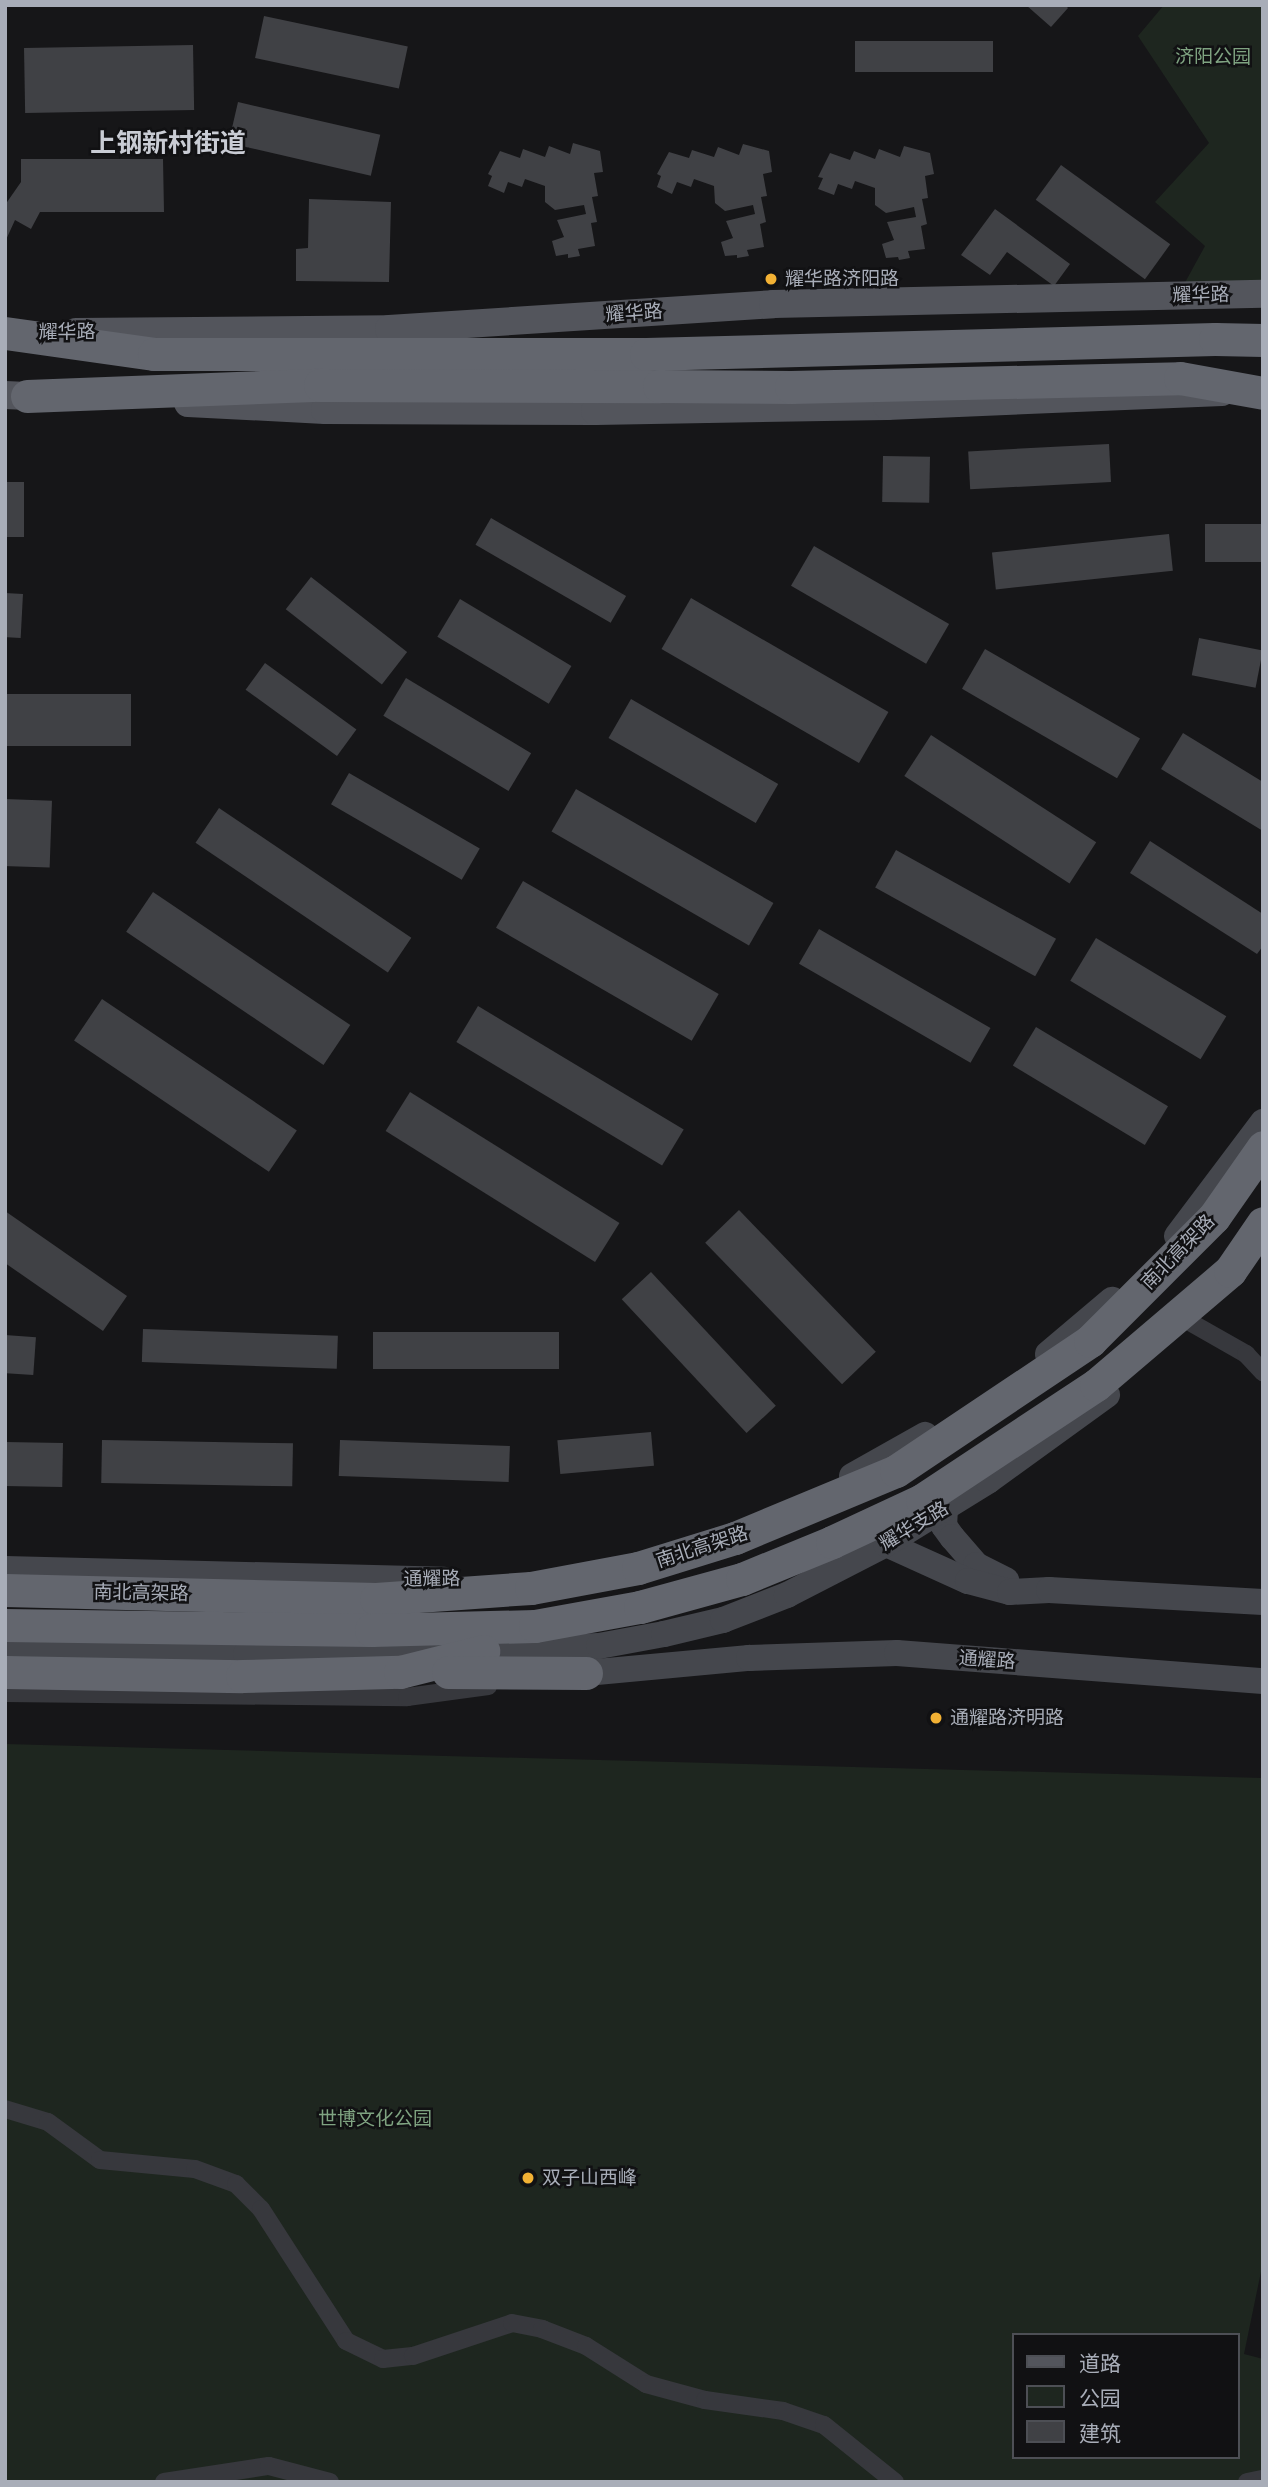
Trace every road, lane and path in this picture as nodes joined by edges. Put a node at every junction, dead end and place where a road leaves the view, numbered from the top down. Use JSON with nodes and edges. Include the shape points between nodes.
{"nodes":[{"id":1,"x":1263,"y":294,"type":"edge"},
{"id":2,"x":5,"y":333,"type":"edge"},
{"id":3,"x":1263,"y":340,"type":"edge"},
{"id":4,"x":1263,"y":391,"type":"edge"},
{"id":5,"x":16,"y":396,"type":"edge"},
{"id":6,"x":1263,"y":1122,"type":"edge"},
{"id":7,"x":1263,"y":1147,"type":"edge"},
{"id":8,"x":1263,"y":1223,"type":"edge"},
{"id":9,"x":1263,"y":1235,"type":"edge"},
{"id":10,"x":1230,"y":1271,"type":"junction"},
{"id":11,"x":1188,"y":1321,"type":"junction"},
{"id":12,"x":1263,"y":1372,"type":"edge"},
{"id":13,"x":945,"y":1508,"type":"junction"},
{"id":14,"x":886,"y":1544,"type":"junction"},
{"id":15,"x":5,"y":1569,"type":"edge"},
{"id":16,"x":5,"y":1590,"type":"edge"},
{"id":17,"x":1049,"y":1590,"type":"junction"},
{"id":18,"x":1263,"y":1602,"type":"edge"},
{"id":19,"x":5,"y":1625,"type":"edge"},
{"id":20,"x":5,"y":1648,"type":"edge"},
{"id":21,"x":482,"y":1651,"type":"junction"},
{"id":22,"x":5,"y":1672,"type":"edge"},
{"id":23,"x":400,"y":1672,"type":"junction"},
{"id":24,"x":586,"y":1673,"type":"junction"},
{"id":25,"x":1263,"y":1681,"type":"edge"},
{"id":26,"x":5,"y":1693,"type":"edge"},
{"id":27,"x":5,"y":2109,"type":"edge"},
{"id":28,"x":1263,"y":2479,"type":"edge"},
{"id":29,"x":164,"y":2482,"type":"edge"},
{"id":30,"x":330,"y":2482,"type":"edge"},
{"id":31,"x":895,"y":2482,"type":"edge"},
{"id":32,"x":1247,"y":2482,"type":"edge"}],
"edges":[{"from":1,"to":2,"type":"main road","name":"耀华路","via":[[773,304],[389,329]]},
{"from":2,"to":3,"type":"highway","via":[[153,354],[646,354]]},
{"from":4,"to":5,"type":"main road","via":[[929,405],[595,411],[325,410]]},
{"from":4,"to":5,"type":"highway","bridge":true,"via":[[1180,379],[791,387],[320,386]]},
{"from":6,"to":15,"type":"street","name":"通耀路","via":[[1180,1234],[1041,1360],[945,1423],[845,1480],[743,1523],[540,1572],[440,1581]]},
{"from":7,"to":16,"type":"highway","name":"南北高架路","via":[[1214,1217],[1090,1341],[896,1471],[735,1538],[638,1568],[531,1588],[376,1599]]},
{"from":8,"to":10,"type":"highway","name":"南北高架路"},
{"from":9,"to":10,"type":"highway"},
{"from":9,"to":11,"type":"street","name":"耀华支路"},
{"from":10,"to":19,"type":"highway","name":"南北高架路","via":[[1096,1385],[922,1500],[742,1578],[640,1607],[536,1626],[371,1630]]},
{"from":11,"to":12,"type":"street","via":[[1246,1354]]},
{"from":11,"to":13,"type":"street","name":"耀华支路","via":[[1081,1415]]},
{"from":13,"to":14,"type":"street","name":"耀华支路"},
{"from":13,"to":17,"type":"street","via":[[944,1526],[976,1565],[1006,1580]]},
{"from":14,"to":17,"type":"street","via":[[968,1581],[1010,1592]]},
{"from":14,"to":21,"type":"street","name":"耀华支路","via":[[787,1595],[723,1620],[599,1646]]},
{"from":17,"to":18,"type":"street"},
{"from":20,"to":21,"type":"street","via":[[246,1654]]},
{"from":21,"to":23,"type":"highway"},
{"from":22,"to":23,"type":"highway","via":[[243,1676]]},
{"from":23,"to":24,"type":"highway"},
{"from":24,"to":25,"type":"street","name":"通耀路","via":[[749,1658],[897,1653]]},
{"from":24,"to":26,"type":"street","via":[[407,1697]]},
{"from":27,"to":31,"type":"street","via":[[48,2122],[100,2160],[195,2169],[236,2184],[261,2209],[346,2341],[383,2359],[413,2356],[512,2323],[542,2329],[586,2346],[646,2384],[705,2400],[783,2411],[824,2425]]},
{"from":28,"to":32,"type":"street"},
{"from":29,"to":30,"type":"street","via":[[269,2466]]}]}
